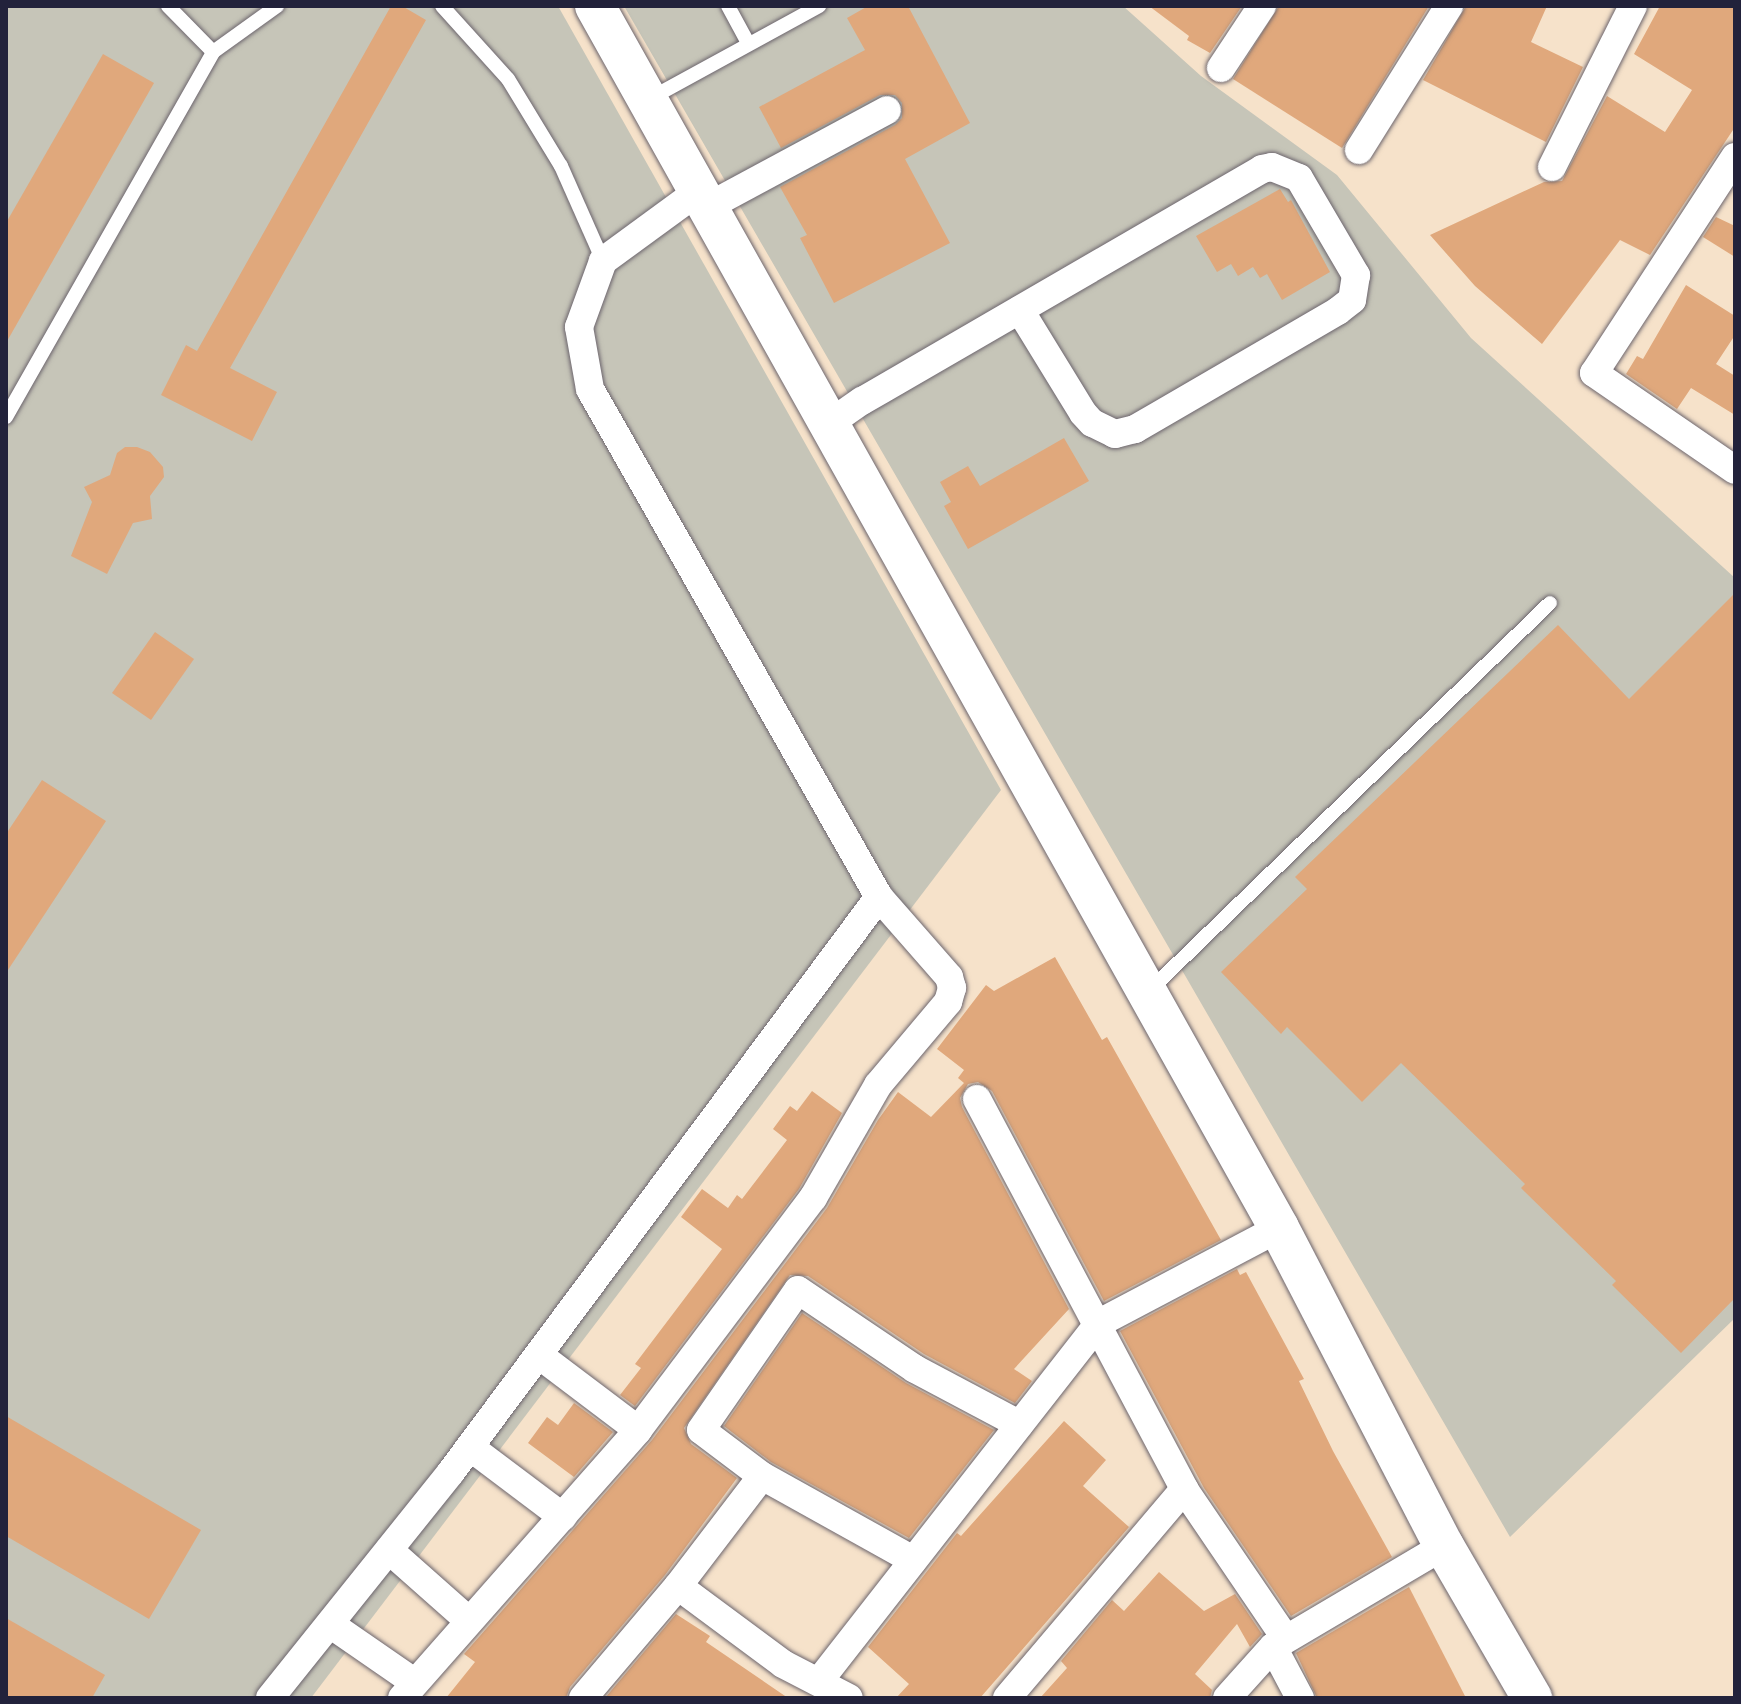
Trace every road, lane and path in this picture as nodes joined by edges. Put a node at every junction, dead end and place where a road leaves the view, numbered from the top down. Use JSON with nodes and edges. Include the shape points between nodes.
{"nodes":[{"id":1,"x":168,"y":6,"type":"edge"},
{"id":2,"x":277,"y":6,"type":"edge"},
{"id":3,"x":442,"y":6,"type":"edge"},
{"id":4,"x":595,"y":6,"type":"edge"},
{"id":5,"x":728,"y":6,"type":"edge"},
{"id":6,"x":819,"y":6,"type":"edge"},
{"id":7,"x":1262,"y":6,"type":"edge"},
{"id":8,"x":1449,"y":6,"type":"edge"},
{"id":9,"x":1622,"y":9,"type":"edge"},
{"id":10,"x":748,"y":43,"type":"junction"},
{"id":11,"x":213,"y":52,"type":"junction"},
{"id":12,"x":1221,"y":68,"type":"dead end"},
{"id":13,"x":648,"y":100,"type":"junction"},
{"id":14,"x":887,"y":110,"type":"dead end"},
{"id":15,"x":1359,"y":150,"type":"dead end"},
{"id":16,"x":1735,"y":157,"type":"edge"},
{"id":17,"x":1552,"y":167,"type":"dead end"},
{"id":18,"x":704,"y":198,"type":"junction"},
{"id":19,"x":603,"y":261,"type":"junction"},
{"id":20,"x":1020,"y":310,"type":"junction"},
{"id":21,"x":6,"y":417,"type":"edge"},
{"id":22,"x":830,"y":423,"type":"junction"},
{"id":23,"x":1735,"y":469,"type":"edge"},
{"id":24,"x":1550,"y":603,"type":"dead end"},
{"id":25,"x":879,"y":897,"type":"junction"},
{"id":26,"x":1147,"y":992,"type":"junction"},
{"id":27,"x":977,"y":1099,"type":"dead end"},
{"id":28,"x":1279,"y":1228,"type":"junction"},
{"id":29,"x":1099,"y":1323,"type":"junction"},
{"id":30,"x":539,"y":1355,"type":"junction"},
{"id":31,"x":1019,"y":1424,"type":"junction"},
{"id":32,"x":638,"y":1430,"type":"junction"},
{"id":33,"x":470,"y":1447,"type":"junction"},
{"id":34,"x":762,"y":1476,"type":"junction"},
{"id":35,"x":1184,"y":1489,"type":"junction"},
{"id":36,"x":563,"y":1517,"type":"junction"},
{"id":37,"x":1444,"y":1546,"type":"junction"},
{"id":38,"x":389,"y":1550,"type":"junction"},
{"id":39,"x":913,"y":1560,"type":"junction"},
{"id":40,"x":678,"y":1586,"type":"junction"},
{"id":41,"x":467,"y":1619,"type":"junction"},
{"id":42,"x":330,"y":1624,"type":"junction"},
{"id":43,"x":1279,"y":1643,"type":"junction"},
{"id":44,"x":820,"y":1680,"type":"junction"},
{"id":45,"x":408,"y":1690,"type":"edge"},
{"id":46,"x":270,"y":1698,"type":"edge"},
{"id":47,"x":583,"y":1698,"type":"edge"},
{"id":48,"x":849,"y":1698,"type":"edge"},
{"id":49,"x":1007,"y":1698,"type":"edge"},
{"id":50,"x":1227,"y":1698,"type":"edge"},
{"id":51,"x":1300,"y":1698,"type":"edge"},
{"id":52,"x":1532,"y":1698,"type":"edge"}],
"edges":[{"from":1,"to":11,"type":"lane"},
{"from":2,"to":11,"type":"lane"},
{"from":3,"to":19,"type":"lane","via":[[508,79],[561,166]]},
{"from":4,"to":13,"type":"street"},
{"from":5,"to":10,"type":"lane"},
{"from":6,"to":10,"type":"lane"},
{"from":7,"to":12,"type":"street"},
{"from":8,"to":15,"type":"street"},
{"from":9,"to":17,"type":"street"},
{"from":10,"to":13,"type":"lane"},
{"from":11,"to":21,"type":"lane"},
{"from":13,"to":18,"type":"street"},
{"from":14,"to":18,"type":"street"},
{"from":16,"to":23,"type":"street","via":[[1594,373]]},
{"from":18,"to":19,"type":"street"},
{"from":18,"to":22,"type":"street"},
{"from":19,"to":25,"type":"street","via":[[579,327],[590,389]]},
{"from":20,"to":20,"type":"street","via":[[1253,173],[1272,167],[1299,178],[1356,275],[1352,300],[1338,311],[1135,429],[1115,434],[1083,413]]},
{"from":20,"to":22,"type":"street"},
{"from":22,"to":26,"type":"street"},
{"from":24,"to":26,"type":"lane"},
{"from":25,"to":30,"type":"street"},
{"from":25,"to":32,"type":"street","via":[[949,977],[948,1002],[878,1085],[805,1210]]},
{"from":26,"to":28,"type":"street"},
{"from":27,"to":29,"type":"street"},
{"from":28,"to":29,"type":"street"},
{"from":28,"to":37,"type":"street"},
{"from":29,"to":31,"type":"street"},
{"from":29,"to":35,"type":"street"},
{"from":30,"to":32,"type":"street"},
{"from":30,"to":33,"type":"street"},
{"from":31,"to":34,"type":"street","via":[[915,1369],[798,1290],[701,1430]]},
{"from":31,"to":39,"type":"street"},
{"from":32,"to":36,"type":"street"},
{"from":33,"to":36,"type":"street"},
{"from":33,"to":38,"type":"street"},
{"from":34,"to":39,"type":"street"},
{"from":34,"to":40,"type":"street"},
{"from":35,"to":43,"type":"street"},
{"from":35,"to":49,"type":"street"},
{"from":36,"to":41,"type":"street"},
{"from":37,"to":43,"type":"street"},
{"from":37,"to":52,"type":"street"},
{"from":38,"to":41,"type":"street"},
{"from":38,"to":42,"type":"street"},
{"from":39,"to":44,"type":"street"},
{"from":40,"to":44,"type":"street","via":[[783,1664]]},
{"from":40,"to":47,"type":"street"},
{"from":41,"to":45,"type":"street"},
{"from":42,"to":45,"type":"street"},
{"from":42,"to":46,"type":"street"},
{"from":43,"to":50,"type":"street"},
{"from":43,"to":51,"type":"street"},
{"from":44,"to":48,"type":"street"}]}
